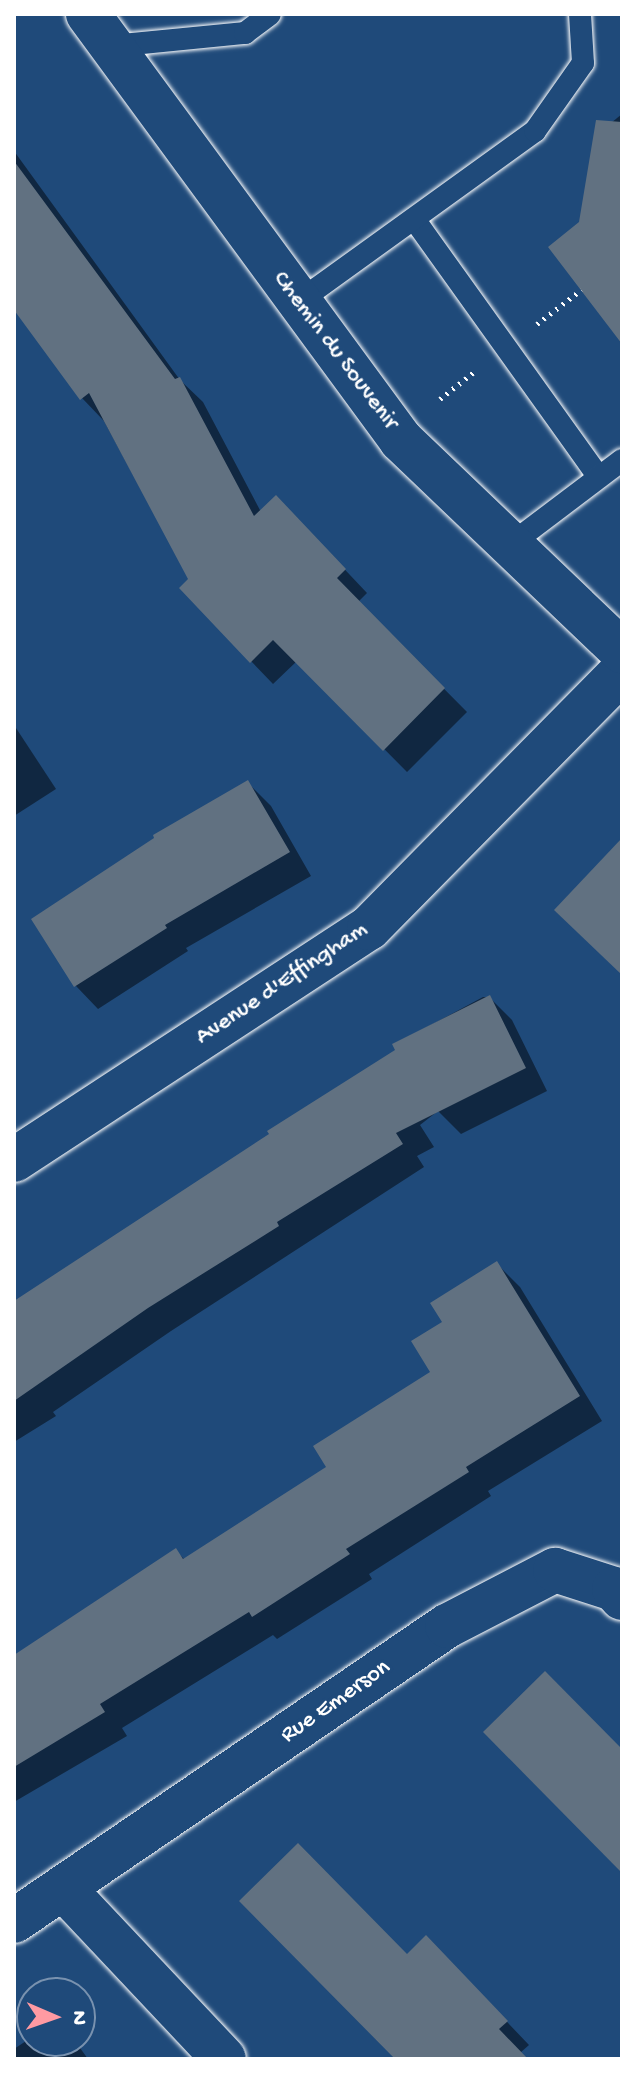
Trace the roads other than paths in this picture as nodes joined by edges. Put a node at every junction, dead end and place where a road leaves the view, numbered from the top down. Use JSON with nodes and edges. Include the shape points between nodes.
{"nodes":[{"id":1,"x":270,"y":14,"type":"edge"},
{"id":2,"x":580,"y":14,"type":"edge"},
{"id":3,"x":100,"y":30,"type":"edge"},
{"id":4,"x":414,"y":219,"type":"junction"},
{"id":5,"x":298,"y":302,"type":"junction"},
{"id":6,"x":622,"y":460,"type":"edge"},
{"id":7,"x":599,"y":477,"type":"junction"},
{"id":8,"x":511,"y":544,"type":"junction"},
{"id":9,"x":622,"y":651,"type":"edge"},
{"id":10,"x":622,"y":671,"type":"edge"},
{"id":11,"x":20,"y":1142,"type":"edge"},
{"id":12,"x":622,"y":1598,"type":"edge"},
{"id":13,"x":64,"y":1889,"type":"junction"},
{"id":14,"x":14,"y":1921,"type":"edge"},
{"id":15,"x":224,"y":2059,"type":"edge"}],
"edges":[{"from":1,"to":3,"type":"lane","via":[[245,33]]},
{"from":2,"to":4,"type":"lane","via":[[583,63],[535,131]]},
{"from":3,"to":5,"type":"street","name":"Chemin du Souvenir"},
{"from":4,"to":5,"type":"lane"},
{"from":4,"to":7,"type":"lane"},
{"from":5,"to":8,"type":"street","name":"Chemin du Souvenir","via":[[401,440]]},
{"from":6,"to":7,"type":"lane"},
{"from":7,"to":8,"type":"lane"},
{"from":8,"to":9,"type":"street","name":"Chemin du Souvenir"},
{"from":10,"to":11,"type":"street","name":"Avenue d'Effingham","via":[[369,928]]},
{"from":12,"to":13,"type":"street","name":"Rue Emerson","via":[[614,1589],[555,1570],[460,1619]]},
{"from":13,"to":14,"type":"street","name":"Rue Emerson"},
{"from":13,"to":15,"type":"street"}]}
